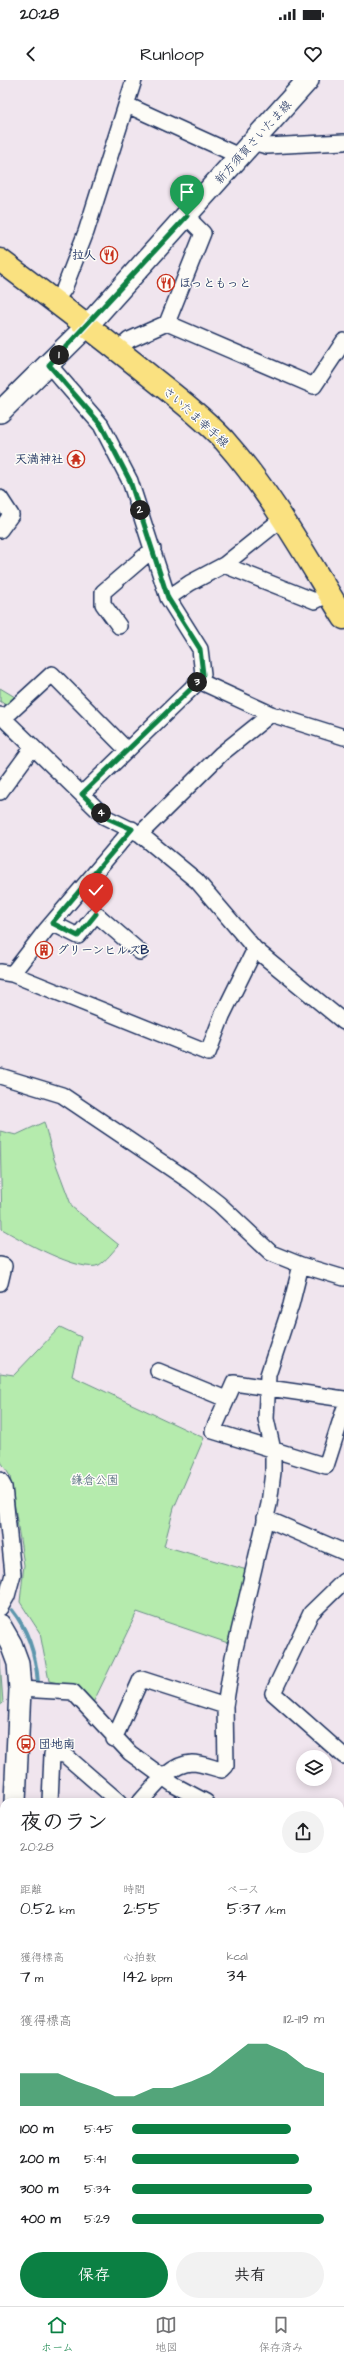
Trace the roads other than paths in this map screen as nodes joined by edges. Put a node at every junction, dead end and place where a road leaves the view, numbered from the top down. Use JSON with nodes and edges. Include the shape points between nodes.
{"nodes":[{"id":1,"x":308,"y":80,"type":"edge"},
{"id":2,"x":132,"y":81,"type":"edge"},
{"id":3,"x":127,"y":105,"type":"junction"},
{"id":4,"x":344,"y":142,"type":"edge"},
{"id":5,"x":245,"y":149,"type":"junction"},
{"id":6,"x":187,"y":216,"type":"junction"},
{"id":7,"x":0,"y":260,"type":"edge"},
{"id":8,"x":55,"y":301,"type":"junction"},
{"id":9,"x":167,"y":323,"type":"junction"},
{"id":10,"x":87,"y":326,"type":"junction"},
{"id":11,"x":344,"y":341,"type":"edge"},
{"id":12,"x":118,"y":350,"type":"junction"},
{"id":13,"x":49,"y":365,"type":"junction"},
{"id":14,"x":0,"y":412,"type":"edge"},
{"id":15,"x":0,"y":498,"type":"edge"},
{"id":16,"x":283,"y":518,"type":"junction"},
{"id":17,"x":0,"y":530,"type":"edge"},
{"id":18,"x":153,"y":549,"type":"junction"},
{"id":19,"x":224,"y":565,"type":"junction"},
{"id":20,"x":329,"y":594,"type":"junction"},
{"id":21,"x":168,"y":598,"type":"junction"},
{"id":22,"x":344,"y":618,"type":"edge"},
{"id":23,"x":119,"y":626,"type":"dead end"},
{"id":24,"x":199,"y":681,"type":"junction"},
{"id":25,"x":272,"y":714,"type":"junction"},
{"id":26,"x":2,"y":716,"type":"edge"},
{"id":27,"x":344,"y":737,"type":"edge"},
{"id":28,"x":33,"y":747,"type":"junction"},
{"id":29,"x":127,"y":750,"type":"junction"},
{"id":30,"x":0,"y":792,"type":"edge"},
{"id":31,"x":82,"y":794,"type":"junction"},
{"id":32,"x":136,"y":832,"type":"junction"},
{"id":33,"x":52,"y":923,"type":"junction"},
{"id":34,"x":255,"y":949,"type":"junction"},
{"id":35,"x":140,"y":952,"type":"dead end"},
{"id":36,"x":3,"y":972,"type":"edge"},
{"id":37,"x":344,"y":1022,"type":"edge"},
{"id":38,"x":0,"y":1076,"type":"edge"},
{"id":39,"x":0,"y":1265,"type":"edge"},
{"id":40,"x":301,"y":1266,"type":"junction"},
{"id":41,"x":344,"y":1278,"type":"edge"},
{"id":42,"x":0,"y":1283,"type":"edge"},
{"id":43,"x":158,"y":1371,"type":"dead end"},
{"id":44,"x":266,"y":1386,"type":"junction"},
{"id":45,"x":226,"y":1399,"type":"junction"},
{"id":46,"x":344,"y":1399,"type":"edge"},
{"id":47,"x":344,"y":1410,"type":"edge"},
{"id":48,"x":273,"y":1450,"type":"junction"},
{"id":49,"x":0,"y":1480,"type":"edge"},
{"id":50,"x":265,"y":1518,"type":"junction"},
{"id":51,"x":344,"y":1552,"type":"edge"},
{"id":52,"x":344,"y":1581,"type":"edge"},
{"id":53,"x":0,"y":1608,"type":"edge"},
{"id":54,"x":0,"y":1626,"type":"edge"},
{"id":55,"x":20,"y":1688,"type":"junction"},
{"id":56,"x":225,"y":1706,"type":"junction"},
{"id":57,"x":114,"y":1739,"type":"junction"},
{"id":58,"x":344,"y":1756,"type":"edge"},
{"id":59,"x":164,"y":1776,"type":"junction"},
{"id":60,"x":15,"y":1798,"type":"edge"},
{"id":61,"x":50,"y":1798,"type":"edge"},
{"id":62,"x":114,"y":1798,"type":"edge"},
{"id":63,"x":144,"y":1798,"type":"edge"},
{"id":64,"x":198,"y":1798,"type":"edge"}],
"edges":[{"from":1,"to":5,"type":"main road","name":"新方須賀さいたま線"},
{"from":2,"to":3,"type":"street"},
{"from":3,"to":5,"type":"street"},
{"from":3,"to":8,"type":"street","via":[[86,232],[64,289]]},
{"from":4,"to":5,"type":"street"},
{"from":5,"to":6,"type":"main road","name":"新方須賀さいたま線"},
{"from":6,"to":9,"type":"street","via":[[203,233]]},
{"from":6,"to":10,"type":"main road","name":"新方須賀さいたま線"},
{"from":7,"to":8,"type":"main road","name":"さいたま幸手線"},
{"from":8,"to":10,"type":"main road","name":"さいたま幸手線"},
{"from":9,"to":11,"type":"street","via":[[314,386]]},
{"from":9,"to":12,"type":"street","via":[[129,340]]},
{"from":10,"to":12,"type":"main road","name":"さいたま幸手線"},
{"from":10,"to":13,"type":"main road","name":"新方須賀さいたま線"},
{"from":12,"to":16,"type":"main road","name":"さいたま幸手線","via":[[201,418],[222,439]]},
{"from":13,"to":14,"type":"main road","name":"新方須賀さいたま線"},
{"from":13,"to":18,"type":"street","via":[[101,425],[130,481]]},
{"from":15,"to":17,"type":"street","via":[[11,515]]},
{"from":16,"to":19,"type":"street"},
{"from":16,"to":20,"type":"main road","name":"さいたま幸手線"},
{"from":18,"to":21,"type":"street"},
{"from":18,"to":23,"type":"street","via":[[103,592],[103,604]]},
{"from":19,"to":20,"type":"street","via":[[315,601]]},
{"from":19,"to":21,"type":"street"},
{"from":20,"to":22,"type":"main road","name":"さいたま幸手線"},
{"from":21,"to":24,"type":"street","via":[[200,649],[203,674]]},
{"from":24,"to":25,"type":"street"},
{"from":24,"to":29,"type":"street"},
{"from":25,"to":27,"type":"street"},
{"from":25,"to":32,"type":"street","via":[[221,754]]},
{"from":26,"to":28,"type":"street"},
{"from":26,"to":29,"type":"street","via":[[52,674]]},
{"from":28,"to":30,"type":"street"},
{"from":28,"to":31,"type":"street"},
{"from":29,"to":31,"type":"street"},
{"from":31,"to":32,"type":"street","via":[[105,817]]},
{"from":32,"to":33,"type":"street"},
{"from":32,"to":34,"type":"street","via":[[196,881]]},
{"from":33,"to":35,"type":"street","via":[[78,936],[96,914]]},
{"from":33,"to":36,"type":"street"},
{"from":34,"to":36,"type":"street","via":[[222,1016],[208,1053]]},
{"from":34,"to":37,"type":"street"},
{"from":38,"to":40,"type":"street","via":[[62,1095],[191,1182],[272,1253]]},
{"from":39,"to":42,"type":"street","via":[[4,1266]]},
{"from":40,"to":41,"type":"street"},
{"from":40,"to":44,"type":"street"},
{"from":43,"to":45,"type":"street"},
{"from":44,"to":45,"type":"street","via":[[234,1383]]},
{"from":44,"to":46,"type":"street"},
{"from":44,"to":48,"type":"street","via":[[266,1419]]},
{"from":45,"to":48,"type":"street","via":[[213,1431]]},
{"from":47,"to":48,"type":"street","via":[[326,1466]]},
{"from":48,"to":50,"type":"street","via":[[274,1472]]},
{"from":49,"to":53,"type":"street","via":[[4,1487],[13,1574],[7,1596]]},
{"from":50,"to":51,"type":"street"},
{"from":50,"to":56,"type":"street","via":[[233,1657]]},
{"from":52,"to":58,"type":"street","via":[[311,1613],[273,1693]]},
{"from":54,"to":55,"type":"main road","via":[[11,1644],[18,1663]]},
{"from":55,"to":57,"type":"street","via":[[73,1692]]},
{"from":55,"to":60,"type":"main road"},
{"from":56,"to":57,"type":"street","via":[[141,1679]]},
{"from":56,"to":59,"type":"street","via":[[226,1766],[222,1770],[192,1763],[180,1766]]},
{"from":57,"to":59,"type":"street"},
{"from":59,"to":63,"type":"street"},
{"from":59,"to":64,"type":"street","via":[[174,1785]]},
{"from":61,"to":62,"type":"street","via":[[52,1754],[64,1755]]}]}
